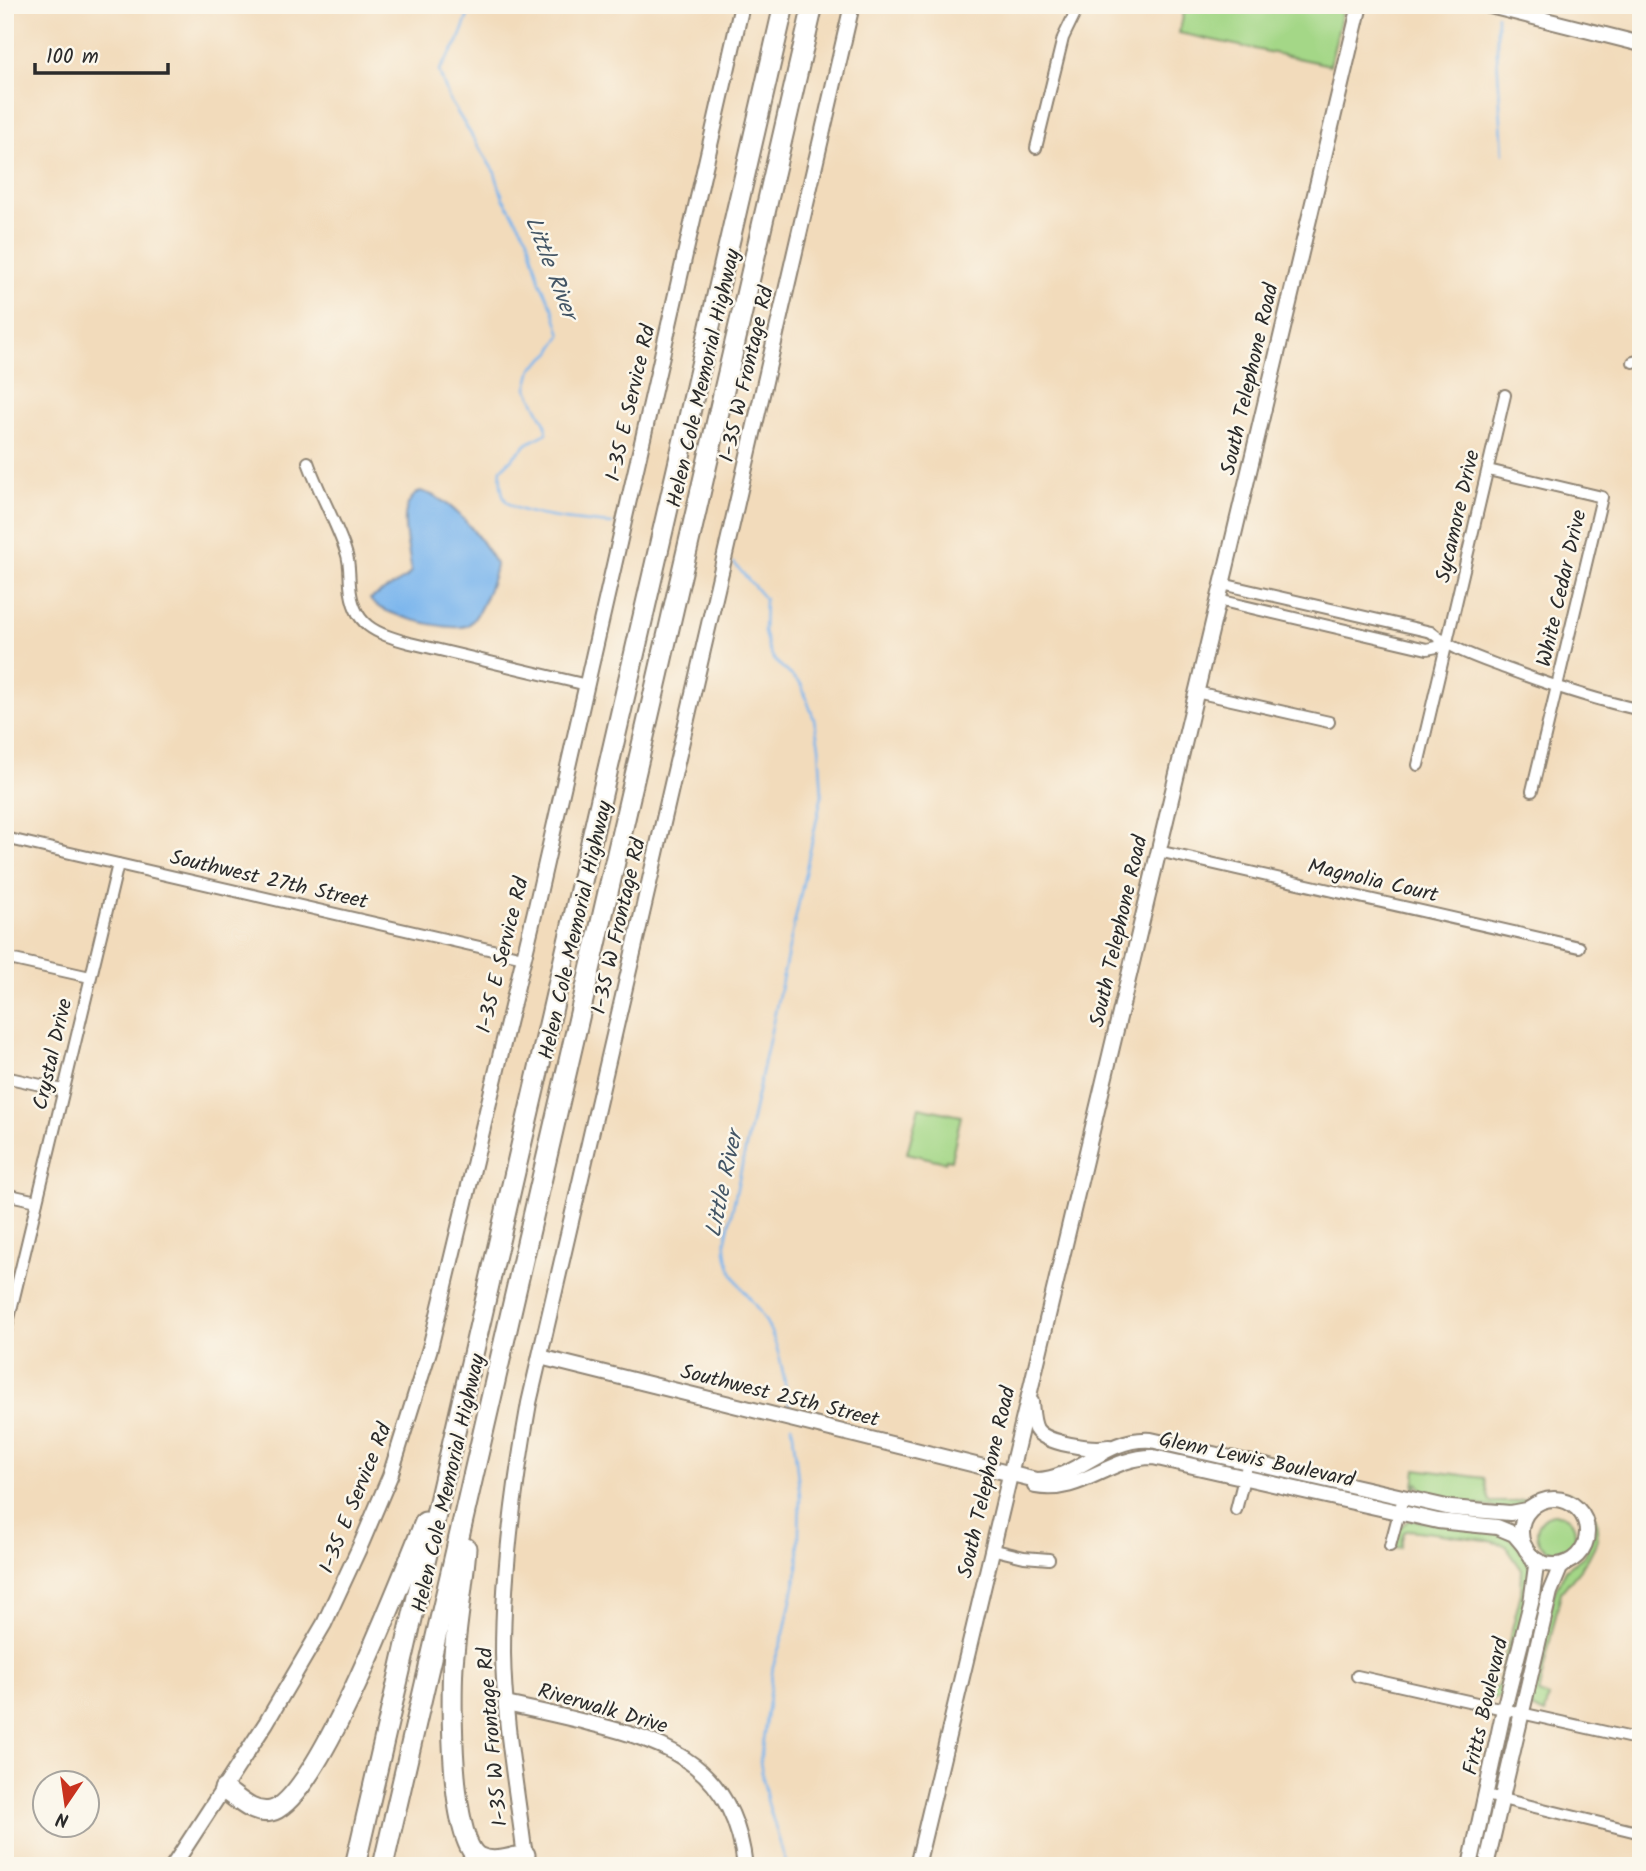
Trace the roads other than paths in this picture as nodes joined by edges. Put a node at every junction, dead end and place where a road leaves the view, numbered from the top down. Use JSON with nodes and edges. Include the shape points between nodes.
{"nodes":[{"id":1,"x":742,"y":5,"type":"edge"},
{"id":2,"x":784,"y":5,"type":"edge"},
{"id":3,"x":813,"y":5,"type":"edge"},
{"id":4,"x":852,"y":5,"type":"edge"},
{"id":5,"x":1079,"y":5,"type":"edge"},
{"id":6,"x":1360,"y":5,"type":"edge"},
{"id":7,"x":1486,"y":5,"type":"edge"},
{"id":8,"x":1641,"y":44,"type":"edge"},
{"id":9,"x":1036,"y":148,"type":"dead end"},
{"id":10,"x":1505,"y":396,"type":"dead end"},
{"id":11,"x":308,"y":462,"type":"dead end"},
{"id":12,"x":1488,"y":470,"type":"junction"},
{"id":13,"x":1222,"y":584,"type":"junction"},
{"id":14,"x":1218,"y":600,"type":"junction"},
{"id":15,"x":1447,"y":645,"type":"junction"},
{"id":16,"x":587,"y":685,"type":"junction"},
{"id":17,"x":1558,"y":687,"type":"junction"},
{"id":18,"x":1196,"y":692,"type":"junction"},
{"id":19,"x":1641,"y":710,"type":"edge"},
{"id":20,"x":1329,"y":722,"type":"dead end"},
{"id":21,"x":1418,"y":765,"type":"dead end"},
{"id":22,"x":1532,"y":791,"type":"dead end"},
{"id":23,"x":5,"y":838,"type":"edge"},
{"id":24,"x":1158,"y":851,"type":"junction"},
{"id":25,"x":117,"y":864,"type":"junction"},
{"id":26,"x":1579,"y":947,"type":"dead end"},
{"id":27,"x":523,"y":957,"type":"junction"},
{"id":28,"x":5,"y":958,"type":"edge"},
{"id":29,"x":90,"y":978,"type":"junction"},
{"id":30,"x":5,"y":1077,"type":"edge"},
{"id":31,"x":63,"y":1090,"type":"junction"},
{"id":32,"x":5,"y":1194,"type":"edge"},
{"id":33,"x":37,"y":1201,"type":"junction"},
{"id":34,"x":7,"y":1317,"type":"edge"},
{"id":35,"x":5,"y":1335,"type":"edge"},
{"id":36,"x":540,"y":1357,"type":"junction"},
{"id":37,"x":1030,"y":1389,"type":"junction"},
{"id":38,"x":1114,"y":1446,"type":"junction"},
{"id":39,"x":1248,"y":1462,"type":"junction"},
{"id":40,"x":1010,"y":1473,"type":"junction"},
{"id":41,"x":1243,"y":1477,"type":"junction"},
{"id":42,"x":444,"y":1479,"type":"junction"},
{"id":43,"x":470,"y":1485,"type":"junction"},
{"id":44,"x":1536,"y":1504,"type":"junction"},
{"id":45,"x":1401,"y":1505,"type":"junction"},
{"id":46,"x":1236,"y":1510,"type":"dead end"},
{"id":47,"x":1390,"y":1546,"type":"dead end"},
{"id":48,"x":992,"y":1549,"type":"junction"},
{"id":49,"x":1528,"y":1552,"type":"junction"},
{"id":50,"x":1049,"y":1559,"type":"dead end"},
{"id":51,"x":1566,"y":1563,"type":"junction"},
{"id":52,"x":1357,"y":1676,"type":"dead end"},
{"id":53,"x":506,"y":1704,"type":"junction"},
{"id":54,"x":1504,"y":1709,"type":"junction"},
{"id":55,"x":1521,"y":1713,"type":"junction"},
{"id":56,"x":1641,"y":1740,"type":"edge"},
{"id":57,"x":224,"y":1789,"type":"junction"},
{"id":58,"x":1486,"y":1795,"type":"junction"},
{"id":59,"x":1501,"y":1799,"type":"junction"},
{"id":60,"x":1641,"y":1833,"type":"edge"},
{"id":61,"x":526,"y":1860,"type":"edge"},
{"id":62,"x":173,"y":1866,"type":"edge"},
{"id":63,"x":355,"y":1866,"type":"edge"},
{"id":64,"x":383,"y":1866,"type":"edge"},
{"id":65,"x":745,"y":1866,"type":"edge"},
{"id":66,"x":917,"y":1866,"type":"edge"},
{"id":67,"x":1470,"y":1866,"type":"edge"},
{"id":68,"x":1486,"y":1866,"type":"edge"}],
"edges":[{"from":1,"to":16,"type":"street","name":"I-35 E Service Rd"},
{"from":2,"to":42,"type":"highway","name":"Helen Cole Memorial Highway"},
{"from":3,"to":43,"type":"highway","name":"Helen Cole Memorial Highway"},
{"from":4,"to":36,"type":"street","name":"I-35 W Frontage Rd"},
{"from":5,"to":9,"type":"street","via":[[1063,38]]},
{"from":6,"to":13,"type":"street","name":"South Telephone Road"},
{"from":7,"to":8,"type":"street"},
{"from":10,"to":12,"type":"street","name":"Sycamore Drive"},
{"from":11,"to":16,"type":"street","via":[[348,556],[351,601],[369,628],[410,643]]},
{"from":12,"to":15,"type":"street","name":"Sycamore Drive"},
{"from":12,"to":17,"type":"street","name":"White Cedar Drive","via":[[1602,496]]},
{"from":13,"to":14,"type":"street","name":"South Telephone Road"},
{"from":13,"to":15,"type":"street","via":[[1431,632]]},
{"from":14,"to":15,"type":"street","via":[[1427,649]]},
{"from":14,"to":18,"type":"street","name":"South Telephone Road"},
{"from":15,"to":17,"type":"street"},
{"from":15,"to":21,"type":"street","name":"Sycamore Drive"},
{"from":16,"to":27,"type":"street","name":"I-35 E Service Rd"},
{"from":17,"to":19,"type":"street"},
{"from":17,"to":22,"type":"street","name":"White Cedar Drive"},
{"from":18,"to":20,"type":"street"},
{"from":18,"to":24,"type":"street","name":"South Telephone Road"},
{"from":23,"to":25,"type":"street","name":"Southwest 27th Street"},
{"from":24,"to":26,"type":"street","name":"Magnolia Court"},
{"from":24,"to":37,"type":"street","name":"South Telephone Road"},
{"from":25,"to":27,"type":"street","name":"Southwest 27th Street"},
{"from":25,"to":29,"type":"street","name":"Crystal Drive"},
{"from":27,"to":57,"type":"street","name":"I-35 E Service Rd","via":[[430,1348],[401,1444],[324,1624]]},
{"from":28,"to":29,"type":"street"},
{"from":29,"to":31,"type":"street","name":"Crystal Drive"},
{"from":30,"to":31,"type":"street"},
{"from":31,"to":33,"type":"street","name":"Crystal Drive"},
{"from":32,"to":33,"type":"street"},
{"from":33,"to":34,"type":"street","name":"Crystal Drive"},
{"from":34,"to":35,"type":"street","name":"Crystal Drive"},
{"from":36,"to":40,"type":"street","name":"Southwest 25th Street"},
{"from":36,"to":53,"type":"street","name":"I-35 W Frontage Rd","via":[[508,1534],[503,1654]]},
{"from":37,"to":38,"type":"street","name":"Glenn Lewis Boulevard","via":[[1037,1432],[1078,1446]]},
{"from":37,"to":40,"type":"street","name":"South Telephone Road"},
{"from":38,"to":39,"type":"street","name":"Glenn Lewis Boulevard","via":[[1151,1440]]},
{"from":38,"to":40,"type":"street","name":"Glenn Lewis Boulevard","via":[[1057,1477],[1037,1480]]},
{"from":39,"to":41,"type":"street"},
{"from":39,"to":45,"type":"street","name":"Glenn Lewis Boulevard"},
{"from":40,"to":41,"type":"street","name":"Glenn Lewis Boulevard","via":[[1024,1484],[1060,1488],[1129,1459],[1153,1457]]},
{"from":40,"to":48,"type":"street","name":"South Telephone Road"},
{"from":41,"to":45,"type":"street","name":"Glenn Lewis Boulevard"},
{"from":41,"to":46,"type":"street"},
{"from":42,"to":57,"type":"highway","via":[[353,1693],[297,1789],[283,1805],[263,1812]]},
{"from":42,"to":63,"type":"highway","name":"Helen Cole Memorial Highway"},
{"from":43,"to":61,"type":"highway","via":[[452,1693],[461,1822],[468,1846],[480,1858]]},
{"from":43,"to":64,"type":"highway","name":"Helen Cole Memorial Highway"},
{"from":44,"to":45,"type":"street","name":"Glenn Lewis Boulevard","via":[[1520,1512],[1499,1513]]},
{"from":44,"to":49,"type":"street","via":[[1522,1522],[1521,1539]]},
{"from":44,"to":51,"type":"street","via":[[1557,1499],[1577,1508],[1584,1517],[1587,1539],[1576,1558]]},
{"from":45,"to":47,"type":"street"},
{"from":45,"to":49,"type":"street","name":"Glenn Lewis Boulevard","via":[[1438,1521],[1497,1527],[1514,1534]]},
{"from":48,"to":50,"type":"street"},
{"from":48,"to":66,"type":"street","name":"South Telephone Road"},
{"from":49,"to":51,"type":"street","via":[[1544,1564]]},
{"from":49,"to":54,"type":"street","name":"Fritts Boulevard","via":[[1536,1566],[1531,1603]]},
{"from":51,"to":55,"type":"street","name":"Fritts Boulevard","via":[[1550,1592]]},
{"from":52,"to":54,"type":"street"},
{"from":53,"to":61,"type":"street","name":"I-35 W Frontage Rd"},
{"from":53,"to":65,"type":"street","name":"Riverwalk Drive","via":[[636,1736],[688,1760],[711,1781],[729,1808]]},
{"from":54,"to":55,"type":"street"},
{"from":54,"to":58,"type":"street","name":"Fritts Boulevard"},
{"from":55,"to":56,"type":"street"},
{"from":55,"to":59,"type":"street","name":"Fritts Boulevard"},
{"from":57,"to":62,"type":"street","name":"I-35 E Service Rd"},
{"from":58,"to":59,"type":"street"},
{"from":58,"to":67,"type":"street","name":"Fritts Boulevard"},
{"from":59,"to":60,"type":"street"},
{"from":59,"to":68,"type":"street","name":"Fritts Boulevard"}]}
